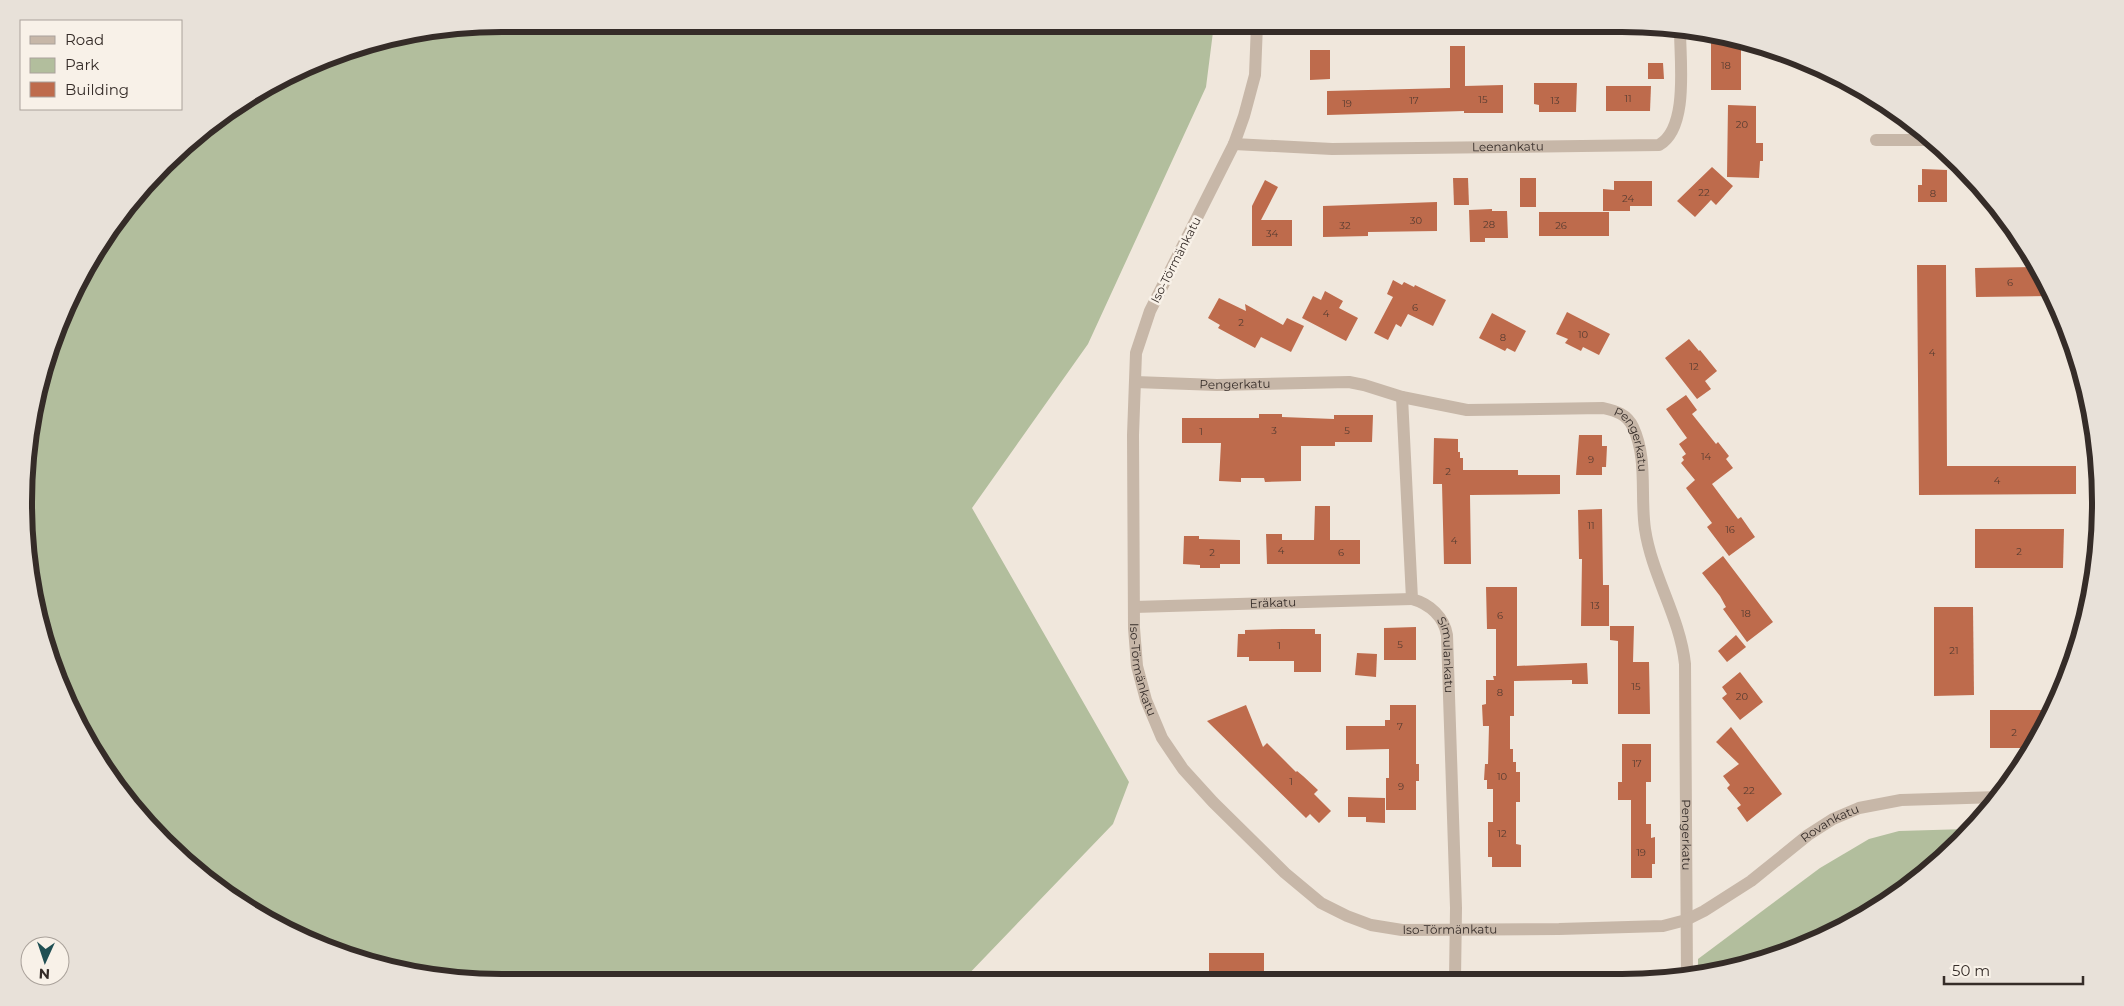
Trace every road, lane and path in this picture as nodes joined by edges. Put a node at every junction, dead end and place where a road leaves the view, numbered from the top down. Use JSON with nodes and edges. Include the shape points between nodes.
{"nodes":[{"id":1,"x":1257,"y":32,"type":"edge"},
{"id":2,"x":1680,"y":37,"type":"edge"},
{"id":3,"x":1876,"y":140,"type":"dead end"},
{"id":4,"x":1920,"y":140,"type":"edge"},
{"id":5,"x":1234,"y":144,"type":"junction"},
{"id":6,"x":1135,"y":382,"type":"junction"},
{"id":7,"x":1402,"y":397,"type":"junction"},
{"id":8,"x":1412,"y":598,"type":"junction"},
{"id":9,"x":1134,"y":607,"type":"junction"},
{"id":10,"x":1987,"y":797,"type":"edge"},
{"id":11,"x":1686,"y":920,"type":"junction"},
{"id":12,"x":1456,"y":931,"type":"junction"},
{"id":13,"x":1686,"y":968,"type":"edge"},
{"id":14,"x":1455,"y":974,"type":"edge"}],
"edges":[{"from":1,"to":5,"type":"street","name":"Iso-Törmänkatu","via":[[1255,75]]},
{"from":2,"to":5,"type":"street","name":"Leenankatu","via":[[1680,108],[1674,129],[1659,145],[1332,149]]},
{"from":3,"to":4,"type":"street"},
{"from":5,"to":6,"type":"street","name":"Iso-Törmänkatu","via":[[1150,311],[1136,353]]},
{"from":6,"to":7,"type":"street","name":"Pengerkatu","via":[[1217,385],[1349,382]]},
{"from":6,"to":9,"type":"street","name":"Iso-Törmänkatu"},
{"from":7,"to":8,"type":"street"},
{"from":7,"to":11,"type":"street","name":"Pengerkatu","via":[[1476,410],[1603,408],[1623,414],[1633,426],[1643,463],[1643,509],[1649,549],[1683,648],[1685,664]]},
{"from":8,"to":9,"type":"street","name":"Eräkatu"},
{"from":8,"to":12,"type":"street","name":"Simulankatu","via":[[1442,619],[1447,635]]},
{"from":9,"to":12,"type":"street","name":"Iso-Törmänkatu","via":[[1137,666],[1146,700],[1167,746],[1213,802],[1285,873],[1321,903],[1371,925],[1402,930]]},
{"from":10,"to":11,"type":"street","name":"Rovankatu","via":[[1901,800],[1859,808],[1808,836],[1751,881]]},
{"from":11,"to":12,"type":"street","name":"Iso-Törmänkatu","via":[[1643,927]]},
{"from":11,"to":13,"type":"street","name":"Pengerkatu"},
{"from":12,"to":14,"type":"street","name":"Simulankatu"}]}
